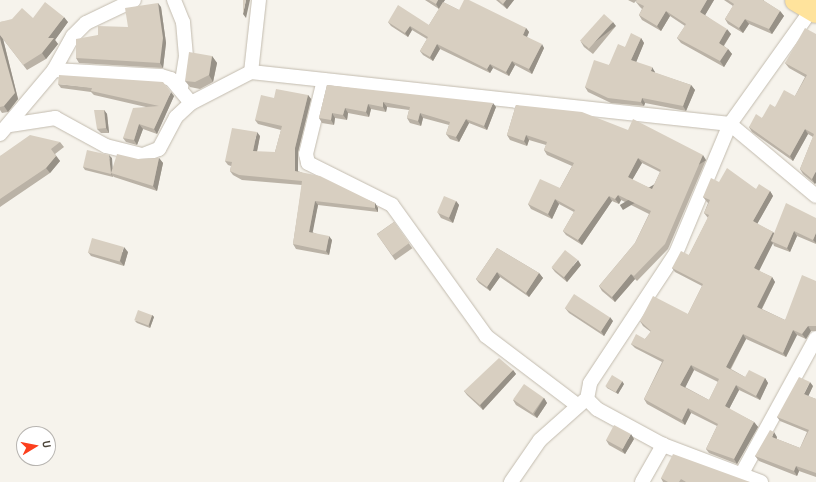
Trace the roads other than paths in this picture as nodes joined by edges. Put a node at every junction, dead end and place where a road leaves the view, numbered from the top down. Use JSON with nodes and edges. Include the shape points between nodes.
{"nodes":[{"id":1,"x":134,"y":0,"type":"edge"},
{"id":2,"x":174,"y":0,"type":"edge"},
{"id":3,"x":259,"y":0,"type":"edge"},
{"id":4,"x":808,"y":7,"type":"edge"},
{"id":5,"x":54,"y":70,"type":"junction"},
{"id":6,"x":251,"y":72,"type":"junction"},
{"id":7,"x":324,"y":80,"type":"junction"},
{"id":8,"x":181,"y":89,"type":"junction"},
{"id":9,"x":191,"y":104,"type":"junction"},
{"id":10,"x":730,"y":124,"type":"junction"},
{"id":11,"x":5,"y":129,"type":"edge"},
{"id":12,"x":816,"y":196,"type":"edge"},
{"id":13,"x":816,"y":338,"type":"edge"},
{"id":14,"x":582,"y":402,"type":"junction"},
{"id":15,"x":663,"y":445,"type":"junction"},
{"id":16,"x":741,"y":475,"type":"junction"},
{"id":17,"x":512,"y":482,"type":"edge"},
{"id":18,"x":642,"y":482,"type":"edge"},
{"id":19,"x":761,"y":482,"type":"edge"}],
"edges":[{"from":1,"to":5,"type":"street","via":[[86,23],[73,36]]},
{"from":2,"to":8,"type":"street","via":[[183,22],[186,56]]},
{"from":3,"to":6,"type":"street"},
{"from":4,"to":10,"type":"street"},
{"from":5,"to":8,"type":"street","via":[[161,76]]},
{"from":5,"to":11,"type":"street"},
{"from":6,"to":7,"type":"street"},
{"from":6,"to":9,"type":"street"},
{"from":7,"to":10,"type":"street"},
{"from":7,"to":14,"type":"street","via":[[306,154],[308,163],[392,205],[486,336]]},
{"from":8,"to":9,"type":"street"},
{"from":9,"to":11,"type":"street","via":[[176,117],[159,149],[143,155],[106,146],[55,118]]},
{"from":10,"to":12,"type":"street"},
{"from":10,"to":14,"type":"street","via":[[676,253],[590,383]]},
{"from":13,"to":16,"type":"street"},
{"from":14,"to":15,"type":"street"},
{"from":14,"to":17,"type":"street","via":[[540,440]]},
{"from":15,"to":16,"type":"street"},
{"from":15,"to":18,"type":"street"},
{"from":16,"to":19,"type":"street"}]}
